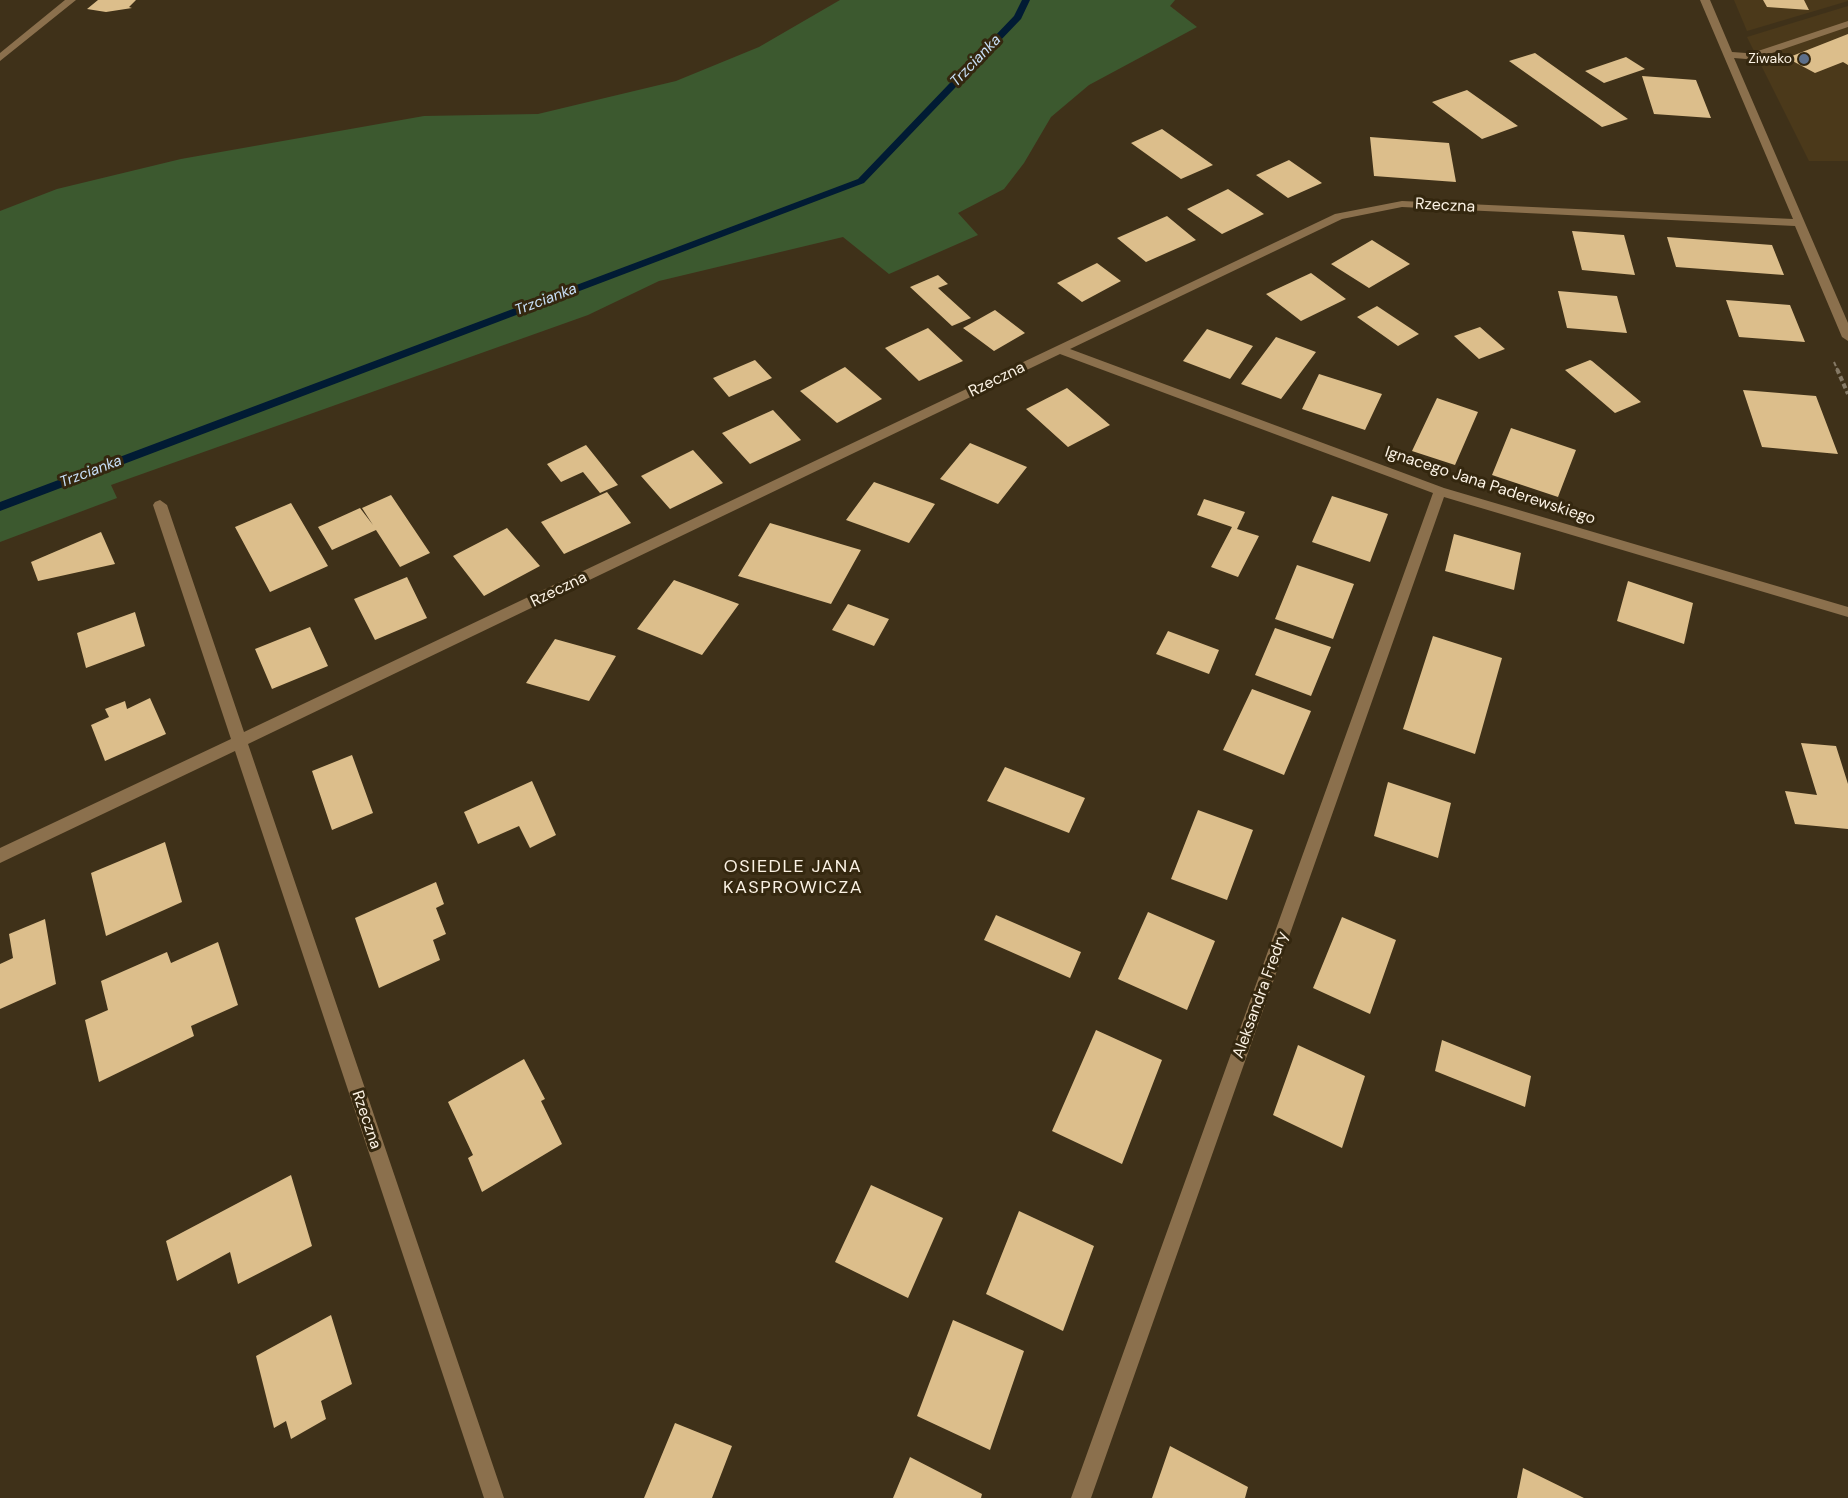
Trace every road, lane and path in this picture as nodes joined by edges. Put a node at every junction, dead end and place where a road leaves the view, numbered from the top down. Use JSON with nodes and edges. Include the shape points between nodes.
{"nodes":[{"id":1,"x":71,"y":0,"type":"edge"},
{"id":2,"x":1705,"y":0,"type":"edge"},
{"id":3,"x":1848,"y":24,"type":"edge"},
{"id":4,"x":1728,"y":54,"type":"junction"},
{"id":5,"x":0,"y":58,"type":"edge"},
{"id":6,"x":1799,"y":223,"type":"junction"},
{"id":7,"x":1848,"y":337,"type":"edge"},
{"id":8,"x":1060,"y":350,"type":"junction"},
{"id":9,"x":1440,"y":491,"type":"junction"},
{"id":10,"x":160,"y":505,"type":"dead end"},
{"id":11,"x":1848,"y":612,"type":"edge"},
{"id":12,"x":239,"y":742,"type":"junction"},
{"id":13,"x":0,"y":856,"type":"edge"},
{"id":14,"x":494,"y":1498,"type":"edge"},
{"id":15,"x":1082,"y":1498,"type":"edge"}],
"edges":[{"from":1,"to":5,"type":"street"},
{"from":2,"to":4,"type":"street"},
{"from":3,"to":4,"type":"street","via":[[1763,53]]},
{"from":4,"to":6,"type":"street"},
{"from":6,"to":7,"type":"street"},
{"from":6,"to":8,"type":"street","name":"Rzeczna","via":[[1402,204],[1339,216]]},
{"from":8,"to":9,"type":"street","name":"Ignacego Jana Paderewskiego"},
{"from":8,"to":12,"type":"street","name":"Rzeczna"},
{"from":9,"to":11,"type":"street","name":"Ignacego Jana Paderewskiego"},
{"from":9,"to":15,"type":"street","name":"Aleksandra Fredry"},
{"from":10,"to":12,"type":"street","name":"Rzeczna"},
{"from":12,"to":13,"type":"street","name":"Rzeczna"},
{"from":12,"to":14,"type":"street","name":"Rzeczna"}]}
